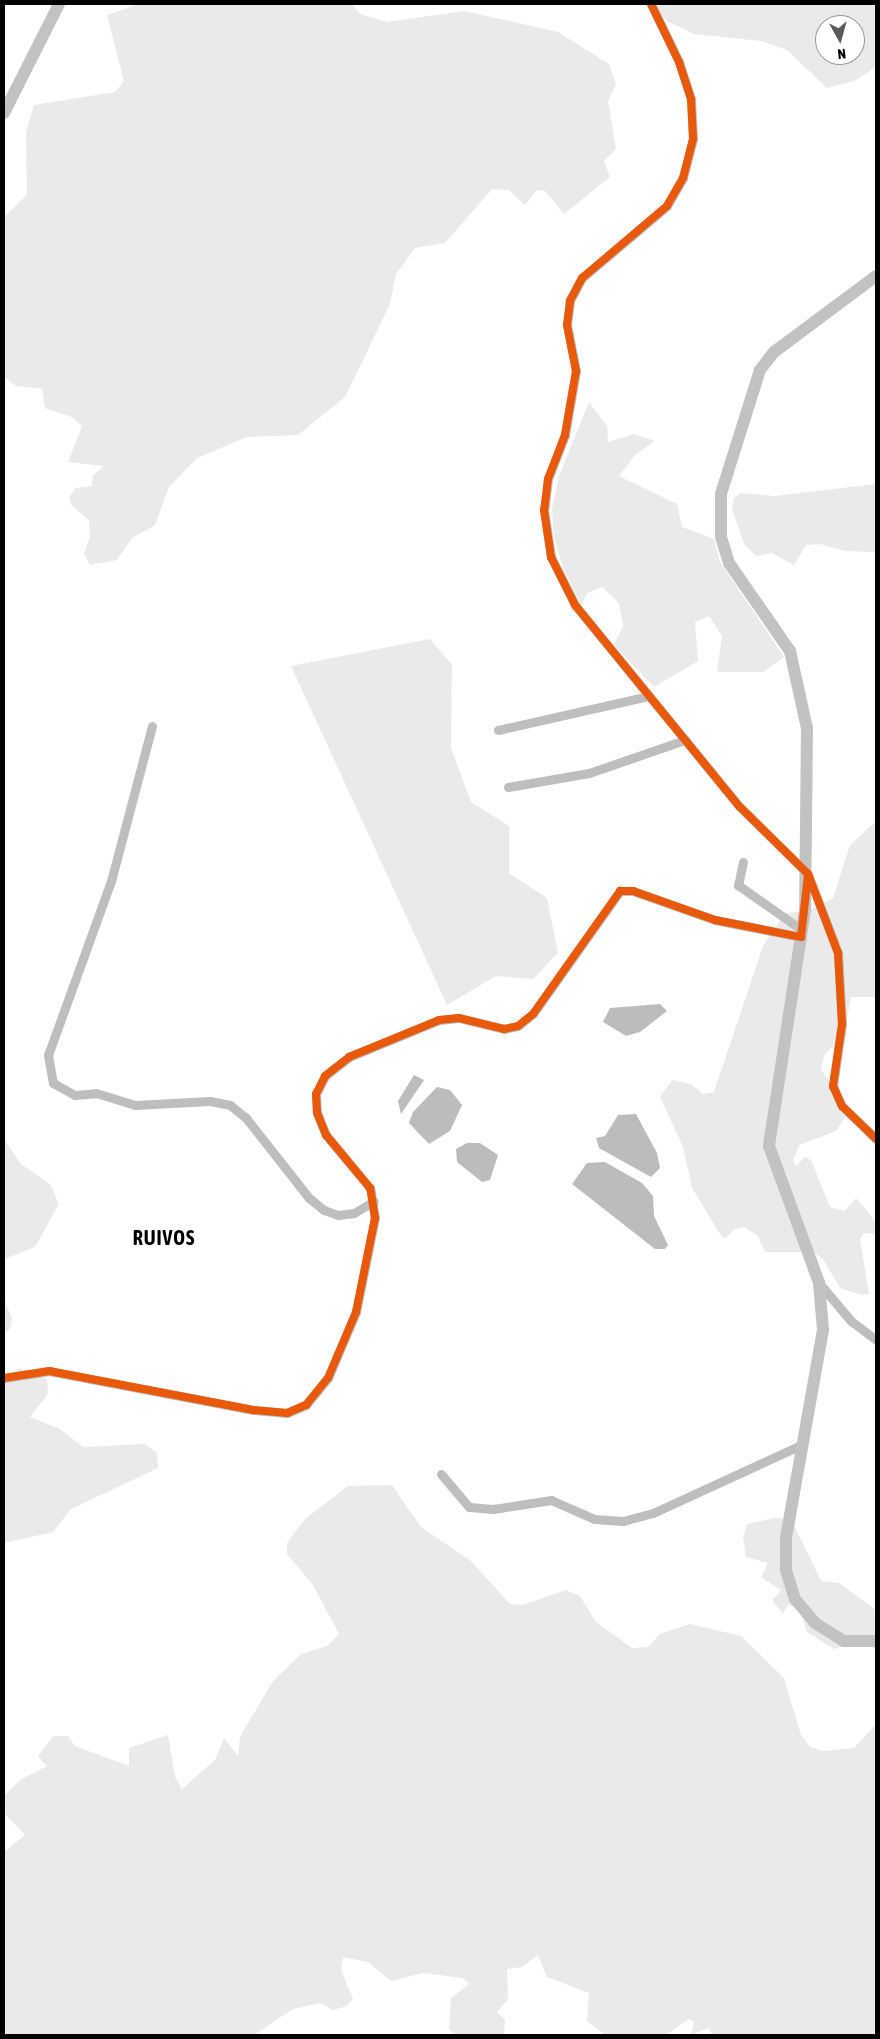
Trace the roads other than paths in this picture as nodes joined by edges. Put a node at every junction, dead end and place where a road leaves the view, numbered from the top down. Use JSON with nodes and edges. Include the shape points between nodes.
{"nodes":[{"id":1,"x":59,"y":4,"type":"edge"},
{"id":2,"x":651,"y":4,"type":"edge"},
{"id":3,"x":4,"y":113,"type":"edge"},
{"id":4,"x":876,"y":276,"type":"edge"},
{"id":5,"x":649,"y":696,"type":"junction"},
{"id":6,"x":152,"y":726,"type":"dead end"},
{"id":7,"x":498,"y":730,"type":"dead end"},
{"id":8,"x":685,"y":740,"type":"junction"},
{"id":9,"x":508,"y":787,"type":"dead end"},
{"id":10,"x":743,"y":862,"type":"dead end"},
{"id":11,"x":808,"y":874,"type":"junction"},
{"id":12,"x":801,"y":933,"type":"junction"},
{"id":13,"x":876,"y":1138,"type":"edge"},
{"id":14,"x":374,"y":1201,"type":"junction"},
{"id":15,"x":820,"y":1283,"type":"junction"},
{"id":16,"x":876,"y":1340,"type":"edge"},
{"id":17,"x":4,"y":1378,"type":"edge"},
{"id":18,"x":803,"y":1444,"type":"junction"},
{"id":19,"x":441,"y":1474,"type":"dead end"},
{"id":20,"x":876,"y":1641,"type":"edge"}],
"edges":[{"from":1,"to":3,"type":"street"},
{"from":2,"to":5,"type":"street","via":[[679,62],[691,99],[693,139],[683,178],[667,206],[582,278],[570,301],[574,398],[548,479],[544,510],[551,557],[575,605]]},
{"from":4,"to":11,"type":"street","via":[[774,352],[760,370],[721,494],[721,538],[729,563],[790,651],[799,679],[807,728]]},
{"from":5,"to":7,"type":"street"},
{"from":5,"to":8,"type":"street"},
{"from":6,"to":14,"type":"street","via":[[111,881],[48,1055],[53,1083],[75,1095],[96,1093],[135,1105],[210,1101],[230,1105],[246,1118],[309,1198],[324,1210],[338,1215],[354,1213]]},
{"from":8,"to":9,"type":"street","via":[[589,773]]},
{"from":8,"to":11,"type":"street","via":[[740,807]]},
{"from":10,"to":12,"type":"street","via":[[738,885]]},
{"from":11,"to":12,"type":"street"},
{"from":11,"to":13,"type":"street","via":[[828,918],[842,988],[842,1024],[833,1086],[842,1106]]},
{"from":12,"to":14,"type":"street","via":[[716,920],[633,891],[620,891],[533,1014],[518,1026],[504,1029],[459,1018],[439,1020],[349,1057],[325,1076],[316,1094],[316,1112],[326,1135],[360,1174]]},
{"from":12,"to":15,"type":"street","via":[[769,1146]]},
{"from":14,"to":17,"type":"street","via":[[356,1312],[328,1378],[306,1405],[286,1413],[253,1410],[49,1371]]},
{"from":15,"to":16,"type":"street","via":[[850,1320]]},
{"from":15,"to":18,"type":"street","via":[[823,1330]]},
{"from":18,"to":19,"type":"street","via":[[652,1513],[623,1521],[594,1519],[551,1500],[493,1509],[469,1507]]},
{"from":18,"to":20,"type":"street","via":[[786,1538],[786,1570],[795,1599],[815,1623],[844,1642]]}]}
